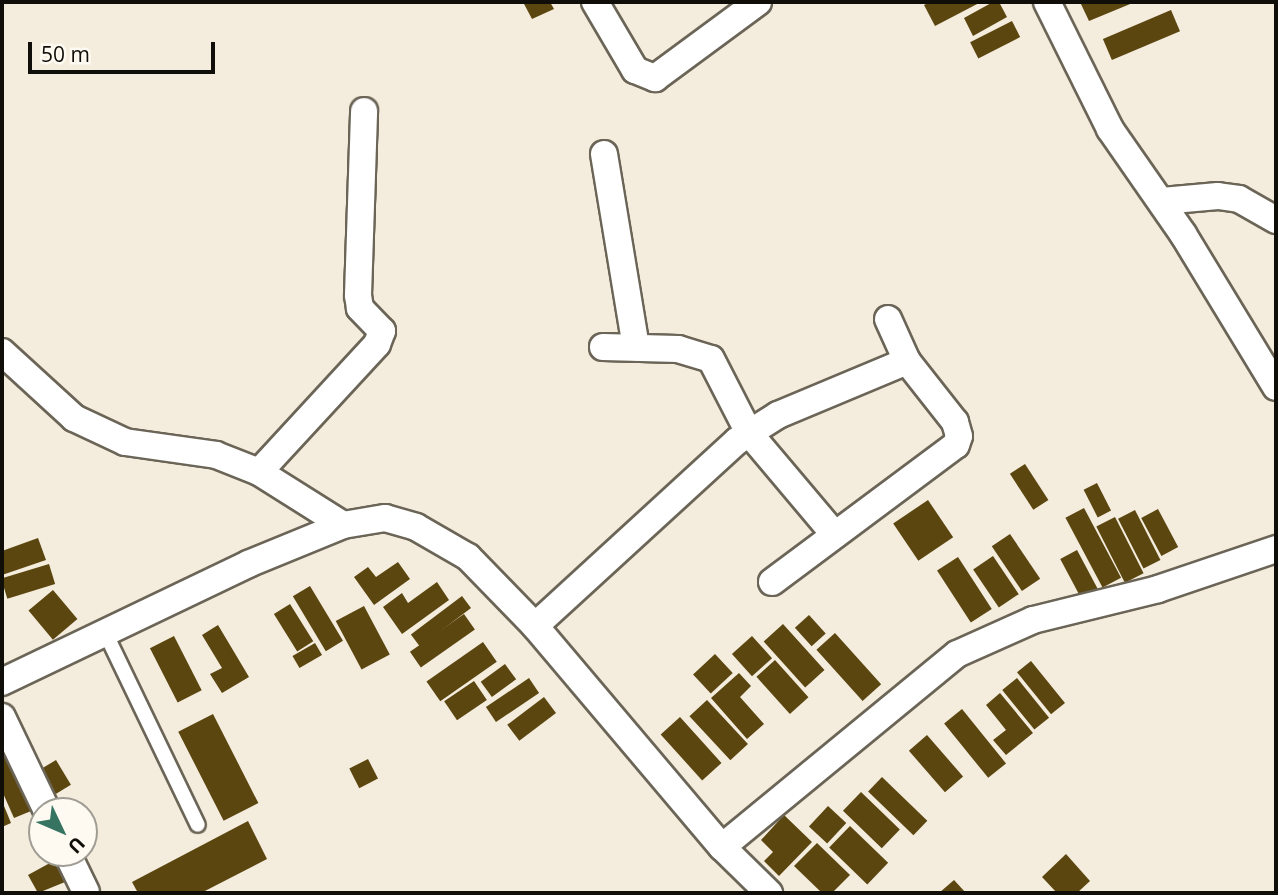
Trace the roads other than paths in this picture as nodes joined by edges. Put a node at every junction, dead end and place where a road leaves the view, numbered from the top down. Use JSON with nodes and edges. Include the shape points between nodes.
{"nodes":[{"id":1,"x":595,"y":2,"type":"edge"},
{"id":2,"x":758,"y":2,"type":"edge"},
{"id":3,"x":1047,"y":2,"type":"edge"},
{"id":4,"x":363,"y":111,"type":"dead end"},
{"id":5,"x":604,"y":154,"type":"dead end"},
{"id":6,"x":1162,"y":201,"type":"junction"},
{"id":7,"x":1276,"y":220,"type":"edge"},
{"id":8,"x":888,"y":319,"type":"dead end"},
{"id":9,"x":603,"y":347,"type":"dead end"},
{"id":10,"x":636,"y":348,"type":"junction"},
{"id":11,"x":2,"y":352,"type":"edge"},
{"id":12,"x":907,"y":360,"type":"junction"},
{"id":13,"x":1276,"y":387,"type":"edge"},
{"id":14,"x":749,"y":433,"type":"junction"},
{"id":15,"x":258,"y":472,"type":"junction"},
{"id":16,"x":342,"y":525,"type":"junction"},
{"id":17,"x":835,"y":535,"type":"junction"},
{"id":18,"x":1276,"y":549,"type":"edge"},
{"id":19,"x":772,"y":582,"type":"dead end"},
{"id":20,"x":535,"y":626,"type":"junction"},
{"id":21,"x":104,"y":630,"type":"junction"},
{"id":22,"x":2,"y":682,"type":"edge"},
{"id":23,"x":2,"y":717,"type":"edge"},
{"id":24,"x":40,"y":797,"type":"edge"},
{"id":25,"x":198,"y":825,"type":"dead end"},
{"id":26,"x":722,"y":847,"type":"junction"},
{"id":27,"x":74,"y":867,"type":"edge"},
{"id":28,"x":86,"y":892,"type":"edge"},
{"id":29,"x":769,"y":893,"type":"edge"}],
"edges":[{"from":1,"to":2,"type":"street","via":[[635,70],[655,78]]},
{"from":3,"to":6,"type":"street","via":[[1110,129]]},
{"from":4,"to":15,"type":"street","via":[[358,295],[360,308],[382,331],[377,344]]},
{"from":5,"to":10,"type":"street"},
{"from":6,"to":7,"type":"street","via":[[1218,196],[1239,199]]},
{"from":6,"to":13,"type":"street"},
{"from":8,"to":12,"type":"street"},
{"from":9,"to":10,"type":"street"},
{"from":10,"to":14,"type":"street","via":[[678,349],[711,359]]},
{"from":11,"to":15,"type":"street","via":[[74,418],[125,442],[216,455]]},
{"from":12,"to":14,"type":"street","via":[[778,415]]},
{"from":12,"to":17,"type":"street","via":[[955,422],[956,445]]},
{"from":14,"to":17,"type":"street"},
{"from":14,"to":20,"type":"street"},
{"from":15,"to":16,"type":"street"},
{"from":16,"to":20,"type":"street","via":[[385,518],[416,527],[468,557]]},
{"from":16,"to":21,"type":"street"},
{"from":17,"to":19,"type":"street"},
{"from":18,"to":26,"type":"street","via":[[1158,589],[1033,620],[957,654]]},
{"from":20,"to":26,"type":"street"},
{"from":21,"to":22,"type":"street"},
{"from":21,"to":25,"type":"lane"},
{"from":23,"to":24,"type":"street"},
{"from":26,"to":29,"type":"street"},
{"from":27,"to":28,"type":"street"}]}
